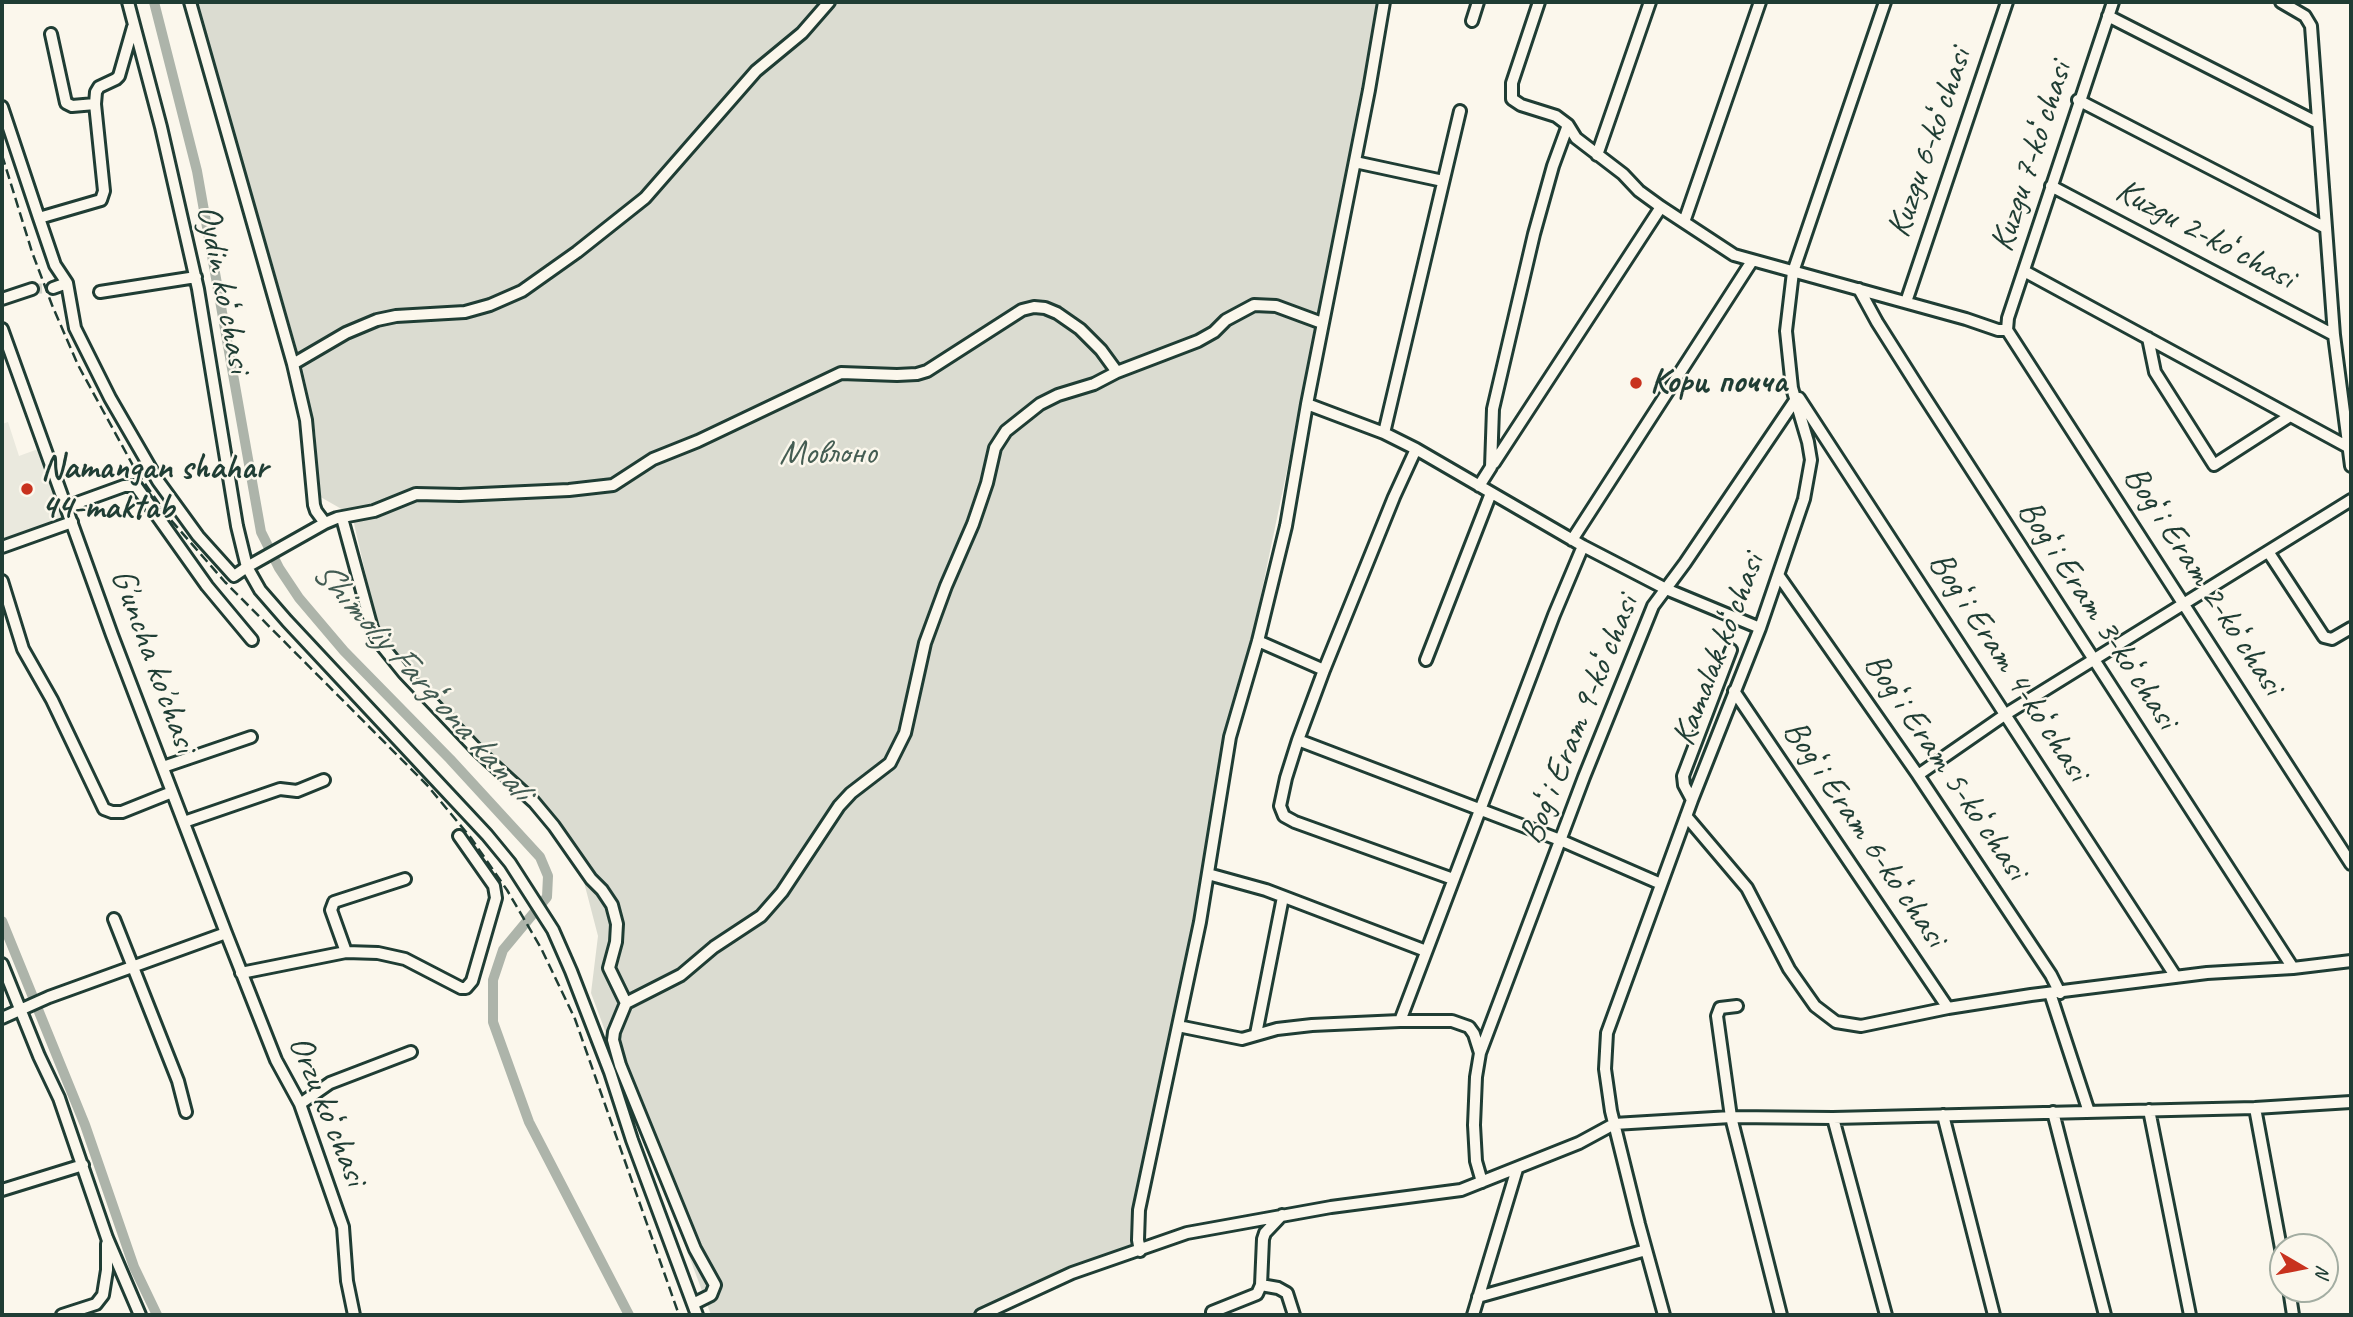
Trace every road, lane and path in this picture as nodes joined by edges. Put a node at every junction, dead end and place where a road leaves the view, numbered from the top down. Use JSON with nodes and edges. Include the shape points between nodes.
{"nodes":[{"id":1,"x":128,"y":2,"type":"edge"},
{"id":2,"x":190,"y":2,"type":"edge"},
{"id":3,"x":828,"y":2,"type":"edge"},
{"id":4,"x":1384,"y":2,"type":"edge"},
{"id":5,"x":1478,"y":2,"type":"edge"},
{"id":6,"x":1539,"y":2,"type":"edge"},
{"id":7,"x":1650,"y":2,"type":"edge"},
{"id":8,"x":1760,"y":2,"type":"edge"},
{"id":9,"x":1885,"y":2,"type":"edge"},
{"id":10,"x":2007,"y":2,"type":"edge"},
{"id":11,"x":2113,"y":2,"type":"edge"},
{"id":12,"x":2281,"y":2,"type":"edge"},
{"id":13,"x":2108,"y":16,"type":"junction"},
{"id":14,"x":1472,"y":21,"type":"dead end"},
{"id":15,"x":134,"y":24,"type":"junction"},
{"id":16,"x":51,"y":34,"type":"dead end"},
{"id":17,"x":2078,"y":100,"type":"junction"},
{"id":18,"x":95,"y":104,"type":"junction"},
{"id":19,"x":2,"y":107,"type":"edge"},
{"id":20,"x":1460,"y":111,"type":"dead end"},
{"id":21,"x":2318,"y":123,"type":"junction"},
{"id":22,"x":1568,"y":125,"type":"junction"},
{"id":23,"x":1597,"y":155,"type":"junction"},
{"id":24,"x":1354,"y":162,"type":"junction"},
{"id":25,"x":1443,"y":181,"type":"junction"},
{"id":26,"x":2051,"y":186,"type":"junction"},
{"id":27,"x":1661,"y":207,"type":"junction"},
{"id":28,"x":39,"y":218,"type":"junction"},
{"id":29,"x":1684,"y":222,"type":"junction"},
{"id":30,"x":2326,"y":228,"type":"junction"},
{"id":31,"x":1752,"y":261,"type":"junction"},
{"id":32,"x":2024,"y":271,"type":"junction"},
{"id":33,"x":1793,"y":272,"type":"junction"},
{"id":34,"x":196,"y":277,"type":"junction"},
{"id":35,"x":67,"y":284,"type":"junction"},
{"id":36,"x":53,"y":288,"type":"tunnel mouth"},
{"id":37,"x":32,"y":289,"type":"tunnel mouth"},
{"id":38,"x":1859,"y":289,"type":"junction"},
{"id":39,"x":100,"y":292,"type":"dead end"},
{"id":40,"x":2,"y":299,"type":"edge"},
{"id":41,"x":1906,"y":302,"type":"junction"},
{"id":42,"x":1322,"y":323,"type":"junction"},
{"id":43,"x":2,"y":329,"type":"edge"},
{"id":44,"x":2007,"y":330,"type":"junction"},
{"id":45,"x":2334,"y":335,"type":"junction"},
{"id":46,"x":2148,"y":338,"type":"junction"},
{"id":47,"x":293,"y":364,"type":"junction"},
{"id":48,"x":1118,"y":372,"type":"junction"},
{"id":49,"x":1794,"y":393,"type":"junction"},
{"id":50,"x":1307,"y":404,"type":"junction"},
{"id":51,"x":2290,"y":416,"type":"junction"},
{"id":52,"x":1384,"y":433,"type":"junction"},
{"id":53,"x":2348,"y":447,"type":"junction"},
{"id":54,"x":1416,"y":449,"type":"junction"},
{"id":55,"x":2351,"y":466,"type":"edge"},
{"id":56,"x":1491,"y":467,"type":"junction"},
{"id":57,"x":1479,"y":486,"type":"junction"},
{"id":58,"x":1491,"y":493,"type":"junction"},
{"id":59,"x":2351,"y":500,"type":"edge"},
{"id":60,"x":66,"y":507,"type":"junction"},
{"id":61,"x":342,"y":517,"type":"junction"},
{"id":62,"x":72,"y":522,"type":"junction"},
{"id":63,"x":325,"y":523,"type":"junction"},
{"id":64,"x":1572,"y":540,"type":"junction"},
{"id":65,"x":1583,"y":546,"type":"junction"},
{"id":66,"x":2,"y":547,"type":"edge"},
{"id":67,"x":2269,"y":553,"type":"junction"},
{"id":68,"x":251,"y":565,"type":"junction"},
{"id":69,"x":1779,"y":576,"type":"junction"},
{"id":70,"x":2,"y":581,"type":"edge"},
{"id":71,"x":1666,"y":589,"type":"junction"},
{"id":72,"x":2185,"y":605,"type":"junction"},
{"id":73,"x":1760,"y":628,"type":"junction"},
{"id":74,"x":2351,"y":628,"type":"edge"},
{"id":75,"x":252,"y":640,"type":"dead end"},
{"id":76,"x":1258,"y":641,"type":"junction"},
{"id":77,"x":1731,"y":650,"type":"dead end"},
{"id":78,"x":1426,"y":660,"type":"dead end"},
{"id":79,"x":2094,"y":662,"type":"junction"},
{"id":80,"x":1324,"y":670,"type":"junction"},
{"id":81,"x":1734,"y":691,"type":"junction"},
{"id":82,"x":2006,"y":715,"type":"junction"},
{"id":83,"x":251,"y":737,"type":"dead end"},
{"id":84,"x":1298,"y":740,"type":"junction"},
{"id":85,"x":163,"y":767,"type":"junction"},
{"id":86,"x":1918,"y":775,"type":"junction"},
{"id":87,"x":324,"y":780,"type":"dead end"},
{"id":88,"x":172,"y":792,"type":"junction"},
{"id":89,"x":1692,"y":800,"type":"junction"},
{"id":90,"x":1479,"y":810,"type":"junction"},
{"id":91,"x":1686,"y":816,"type":"junction"},
{"id":92,"x":184,"y":822,"type":"junction"},
{"id":93,"x":459,"y":836,"type":"dead end"},
{"id":94,"x":1560,"y":840,"type":"junction"},
{"id":95,"x":2351,"y":864,"type":"edge"},
{"id":96,"x":1208,"y":874,"type":"junction"},
{"id":97,"x":405,"y":879,"type":"dead end"},
{"id":98,"x":1453,"y":879,"type":"junction"},
{"id":99,"x":1661,"y":884,"type":"junction"},
{"id":100,"x":1283,"y":897,"type":"junction"},
{"id":101,"x":114,"y":919,"type":"dead end"},
{"id":102,"x":226,"y":933,"type":"junction"},
{"id":103,"x":1426,"y":951,"type":"junction"},
{"id":104,"x":346,"y":952,"type":"junction"},
{"id":105,"x":2351,"y":961,"type":"edge"},
{"id":106,"x":2,"y":964,"type":"edge"},
{"id":107,"x":133,"y":966,"type":"junction"},
{"id":108,"x":2293,"y":968,"type":"junction"},
{"id":109,"x":242,"y":973,"type":"junction"},
{"id":110,"x":2176,"y":977,"type":"junction"},
{"id":111,"x":2055,"y":993,"type":"junction"},
{"id":112,"x":626,"y":1003,"type":"junction"},
{"id":113,"x":1737,"y":1006,"type":"dead end"},
{"id":114,"x":1948,"y":1008,"type":"junction"},
{"id":115,"x":22,"y":1011,"type":"junction"},
{"id":116,"x":2,"y":1018,"type":"edge"},
{"id":117,"x":1400,"y":1021,"type":"junction"},
{"id":118,"x":1178,"y":1026,"type":"junction"},
{"id":119,"x":1256,"y":1034,"type":"junction"},
{"id":120,"x":411,"y":1052,"type":"dead end"},
{"id":121,"x":1480,"y":1053,"type":"junction"},
{"id":122,"x":2351,"y":1102,"type":"edge"},
{"id":123,"x":300,"y":1104,"type":"junction"},
{"id":124,"x":2255,"y":1108,"type":"junction"},
{"id":125,"x":2149,"y":1110,"type":"junction"},
{"id":126,"x":186,"y":1112,"type":"dead end"},
{"id":127,"x":2053,"y":1112,"type":"junction"},
{"id":128,"x":2089,"y":1112,"type":"junction"},
{"id":129,"x":1943,"y":1115,"type":"junction"},
{"id":130,"x":1731,"y":1117,"type":"junction"},
{"id":131,"x":1833,"y":1118,"type":"junction"},
{"id":132,"x":1614,"y":1124,"type":"junction"},
{"id":133,"x":83,"y":1165,"type":"junction"},
{"id":134,"x":1517,"y":1169,"type":"junction"},
{"id":135,"x":1482,"y":1182,"type":"junction"},
{"id":136,"x":2,"y":1190,"type":"edge"},
{"id":137,"x":1282,"y":1215,"type":"junction"},
{"id":138,"x":2278,"y":1233,"type":"edge"},
{"id":139,"x":107,"y":1238,"type":"junction"},
{"id":140,"x":1646,"y":1250,"type":"junction"},
{"id":141,"x":1140,"y":1251,"type":"junction"},
{"id":142,"x":1261,"y":1285,"type":"junction"},
{"id":143,"x":1478,"y":1297,"type":"junction"},
{"id":144,"x":693,"y":1304,"type":"junction"},
{"id":145,"x":996,"y":1312,"type":"edge"},
{"id":146,"x":1209,"y":1314,"type":"edge"},
{"id":147,"x":62,"y":1315,"type":"edge"},
{"id":148,"x":140,"y":1315,"type":"edge"},
{"id":149,"x":354,"y":1315,"type":"edge"},
{"id":150,"x":697,"y":1315,"type":"edge"},
{"id":151,"x":981,"y":1315,"type":"edge"},
{"id":152,"x":1294,"y":1315,"type":"edge"},
{"id":153,"x":1474,"y":1315,"type":"edge"},
{"id":154,"x":1664,"y":1315,"type":"edge"},
{"id":155,"x":1781,"y":1315,"type":"edge"},
{"id":156,"x":1886,"y":1315,"type":"edge"},
{"id":157,"x":1994,"y":1315,"type":"edge"},
{"id":158,"x":2105,"y":1315,"type":"edge"},
{"id":159,"x":2190,"y":1315,"type":"edge"}],
"edges":[{"from":1,"to":15,"type":"street","name":"Oydin koʻchasi"},
{"from":2,"to":47,"type":"street"},
{"from":3,"to":47,"type":"street","via":[[802,33],[756,71],[645,198],[522,291],[465,312],[377,320]]},
{"from":4,"to":24,"type":"street"},
{"from":5,"to":14,"type":"street"},
{"from":6,"to":22,"type":"street","via":[[1511,99]]},
{"from":7,"to":23,"type":"street"},
{"from":8,"to":29,"type":"street"},
{"from":9,"to":33,"type":"street","name":"Kamalak koʻchasi"},
{"from":10,"to":41,"type":"street","name":"Kuzgu 6-koʻchasi"},
{"from":11,"to":13,"type":"street","name":"Kuzgu 7-koʻchasi"},
{"from":12,"to":21,"type":"street","via":[[2305,16],[2311,26]]},
{"from":13,"to":17,"type":"street","name":"Kuzgu 7-koʻchasi"},
{"from":13,"to":21,"type":"street"},
{"from":15,"to":18,"type":"street","via":[[119,76],[97,89]]},
{"from":15,"to":34,"type":"street","name":"Oydin koʻchasi"},
{"from":16,"to":18,"type":"street","via":[[66,103]]},
{"from":17,"to":26,"type":"street","name":"Kuzgu 7-koʻchasi"},
{"from":17,"to":30,"type":"street"},
{"from":18,"to":28,"type":"street","via":[[103,198]]},
{"from":19,"to":28,"type":"street"},
{"from":20,"to":25,"type":"street"},
{"from":21,"to":30,"type":"street"},
{"from":22,"to":23,"type":"street"},
{"from":22,"to":56,"type":"street","via":[[1534,234],[1502,372],[1491,426]]},
{"from":23,"to":27,"type":"street"},
{"from":24,"to":25,"type":"street"},
{"from":24,"to":42,"type":"street"},
{"from":25,"to":52,"type":"street"},
{"from":26,"to":32,"type":"street","name":"Kuzgu 7-koʻchasi"},
{"from":26,"to":45,"type":"street","name":"Kuzgu 2-koʻchasi"},
{"from":27,"to":29,"type":"street"},
{"from":27,"to":56,"type":"street"},
{"from":28,"to":35,"type":"street","via":[[55,265]]},
{"from":29,"to":31,"type":"street","via":[[1734,255]]},
{"from":30,"to":45,"type":"street"},
{"from":31,"to":33,"type":"street"},
{"from":31,"to":64,"type":"street"},
{"from":32,"to":44,"type":"street","name":"Kuzgu 7-koʻchasi"},
{"from":32,"to":46,"type":"street"},
{"from":33,"to":38,"type":"street"},
{"from":33,"to":49,"type":"street","name":"Kamalak koʻchasi","via":[[1787,331]]},
{"from":34,"to":39,"type":"street"},
{"from":34,"to":68,"type":"street","name":"Oydin koʻchasi","via":[[237,526]]},
{"from":35,"to":36,"type":"street"},
{"from":35,"to":68,"type":"street","via":[[75,328],[158,481],[234,576]]},
{"from":37,"to":40,"type":"street"},
{"from":38,"to":41,"type":"street"},
{"from":38,"to":79,"type":"street","name":"Bogʻi Eram 3-koʻchasi"},
{"from":41,"to":44,"type":"street"},
{"from":42,"to":48,"type":"street","via":[[1276,306],[1254,305],[1198,341]]},
{"from":42,"to":50,"type":"street"},
{"from":43,"to":60,"type":"street","name":"G'uncha ko'chasi"},
{"from":44,"to":72,"type":"street","name":"Bogʻi Eram 2-koʻchasi"},
{"from":45,"to":53,"type":"street"},
{"from":46,"to":51,"type":"street"},
{"from":46,"to":51,"type":"street","via":[[2155,372],[2214,466]]},
{"from":47,"to":63,"type":"street","via":[[306,420],[314,505]]},
{"from":48,"to":61,"type":"street","via":[[1080,329],[1058,313],[1034,307],[927,371],[841,373],[653,460],[613,485],[416,494],[374,511]]},
{"from":48,"to":112,"type":"street","via":[[1040,404],[1006,431],[995,448],[973,524],[925,643],[905,733],[890,763],[839,806],[761,916],[681,975]]},
{"from":49,"to":69,"type":"street","name":"Kamalak koʻchasi","via":[[1810,468]]},
{"from":49,"to":71,"type":"street"},
{"from":49,"to":82,"type":"street","name":"Bogʻi Eram 4-koʻchasi"},
{"from":50,"to":52,"type":"street","name":"Bogʻi Eram 9-koʻchasi"},
{"from":50,"to":76,"type":"street","via":[[1286,526]]},
{"from":51,"to":53,"type":"street"},
{"from":52,"to":54,"type":"street","name":"Bogʻi Eram 9-koʻchasi"},
{"from":53,"to":55,"type":"street"},
{"from":54,"to":57,"type":"street","name":"Bogʻi Eram 9-koʻchasi"},
{"from":54,"to":80,"type":"street"},
{"from":56,"to":57,"type":"street"},
{"from":57,"to":58,"type":"street","name":"Bogʻi Eram 9-koʻchasi"},
{"from":58,"to":64,"type":"street","name":"Bogʻi Eram 9-koʻchasi"},
{"from":58,"to":78,"type":"street"},
{"from":59,"to":67,"type":"street"},
{"from":60,"to":62,"type":"street","name":"G'uncha ko'chasi"},
{"from":60,"to":75,"type":"street","via":[[130,484],[136,486]]},
{"from":61,"to":63,"type":"street"},
{"from":61,"to":112,"type":"street","via":[[379,642],[478,751],[534,803],[612,905],[617,924],[609,968]]},
{"from":62,"to":66,"type":"street"},
{"from":62,"to":85,"type":"street","name":"G'uncha ko'chasi"},
{"from":63,"to":68,"type":"street"},
{"from":64,"to":65,"type":"street","name":"Bogʻi Eram 9-koʻchasi"},
{"from":65,"to":71,"type":"street","name":"Bogʻi Eram 9-koʻchasi"},
{"from":65,"to":90,"type":"street"},
{"from":67,"to":72,"type":"street"},
{"from":67,"to":74,"type":"street","via":[[2324,637],[2332,639]]},
{"from":68,"to":144,"type":"street","name":"Oydin koʻchasi","via":[[256,584],[287,621],[487,835],[552,930],[610,1072]]},
{"from":69,"to":73,"type":"street","name":"Kamalak koʻchasi"},
{"from":69,"to":86,"type":"street","name":"Bogʻi Eram 5-koʻchasi"},
{"from":70,"to":88,"type":"street","via":[[23,649],[104,809],[122,811]]},
{"from":71,"to":73,"type":"street"},
{"from":71,"to":94,"type":"street","name":"Bogʻi Eram 9-koʻchasi","via":[[1653,606]]},
{"from":72,"to":79,"type":"street"},
{"from":72,"to":95,"type":"street","name":"Bogʻi Eram 2-koʻchasi"},
{"from":73,"to":81,"type":"street","name":"Kamalak koʻchasi"},
{"from":76,"to":80,"type":"street"},
{"from":76,"to":96,"type":"street","via":[[1230,737]]},
{"from":77,"to":89,"type":"street","via":[[1683,776]]},
{"from":79,"to":82,"type":"street"},
{"from":79,"to":108,"type":"street","name":"Bogʻi Eram 3-koʻchasi"},
{"from":80,"to":84,"type":"street"},
{"from":81,"to":89,"type":"street","name":"Kamalak koʻchasi"},
{"from":81,"to":114,"type":"street","name":"Bogʻi Eram 6-koʻchasi"},
{"from":82,"to":86,"type":"street"},
{"from":82,"to":110,"type":"street","name":"Bogʻi Eram 4-koʻchasi"},
{"from":83,"to":85,"type":"street"},
{"from":84,"to":90,"type":"street"},
{"from":84,"to":98,"type":"street","via":[[1281,799],[1284,816]]},
{"from":85,"to":88,"type":"street","name":"G'uncha ko'chasi"},
{"from":86,"to":111,"type":"street","name":"Bogʻi Eram 5-koʻchasi","via":[[2051,975]]},
{"from":87,"to":92,"type":"street","via":[[296,791],[280,789]]},
{"from":88,"to":92,"type":"street","name":"G'uncha ko'chasi"},
{"from":89,"to":91,"type":"street","name":"Kamalak koʻchasi"},
{"from":90,"to":94,"type":"street"},
{"from":90,"to":98,"type":"street"},
{"from":91,"to":99,"type":"street","name":"Kamalak koʻchasi"},
{"from":91,"to":114,"type":"street","via":[[1747,888],[1789,970],[1824,1014],[1836,1022],[1861,1026]]},
{"from":92,"to":102,"type":"street","name":"G'uncha ko'chasi"},
{"from":93,"to":104,"type":"street","via":[[494,886],[496,898],[470,985],[461,988],[405,959]]},
{"from":94,"to":99,"type":"street"},
{"from":94,"to":121,"type":"street","name":"Bogʻi Eram 9-koʻchasi"},
{"from":96,"to":100,"type":"street"},
{"from":96,"to":118,"type":"street"},
{"from":97,"to":104,"type":"street","via":[[334,902],[331,910]]},
{"from":98,"to":103,"type":"street"},
{"from":99,"to":132,"type":"street","name":"Kamalak koʻchasi","via":[[1607,1033],[1605,1069]]},
{"from":100,"to":103,"type":"street"},
{"from":100,"to":119,"type":"street"},
{"from":101,"to":107,"type":"street"},
{"from":102,"to":107,"type":"street"},
{"from":102,"to":109,"type":"street","name":"Orzu koʻchasi"},
{"from":103,"to":117,"type":"street"},
{"from":104,"to":109,"type":"street"},
{"from":105,"to":108,"type":"street"},
{"from":106,"to":115,"type":"street"},
{"from":107,"to":115,"type":"street"},
{"from":107,"to":126,"type":"street"},
{"from":108,"to":110,"type":"street"},
{"from":109,"to":123,"type":"street","name":"Orzu koʻchasi","via":[[276,1060]]},
{"from":110,"to":111,"type":"street"},
{"from":111,"to":114,"type":"street"},
{"from":111,"to":128,"type":"street","name":"Bogʻi Eram 5-koʻchasi"},
{"from":112,"to":144,"type":"street","via":[[614,1032],[617,1057],[695,1249],[715,1285],[711,1295]]},
{"from":113,"to":130,"type":"street","via":[[1720,1008],[1717,1016]]},
{"from":115,"to":116,"type":"street"},
{"from":115,"to":133,"type":"street"},
{"from":117,"to":119,"type":"street","via":[[1312,1025]]},
{"from":117,"to":121,"type":"street","via":[[1462,1023],[1474,1034]]},
{"from":118,"to":119,"type":"street","via":[[1233,1039]]},
{"from":118,"to":141,"type":"street","via":[[1139,1210]]},
{"from":120,"to":123,"type":"street","via":[[330,1083]]},
{"from":121,"to":135,"type":"street","name":"Bogʻi Eram 9-koʻchasi","via":[[1474,1125]]},
{"from":122,"to":124,"type":"street"},
{"from":123,"to":149,"type":"street","name":"Orzu koʻchasi","via":[[342,1227]]},
{"from":124,"to":125,"type":"street"},
{"from":124,"to":138,"type":"street"},
{"from":125,"to":128,"type":"street"},
{"from":125,"to":159,"type":"street"},
{"from":127,"to":128,"type":"street"},
{"from":127,"to":129,"type":"street"},
{"from":127,"to":158,"type":"street"},
{"from":129,"to":131,"type":"street"},
{"from":129,"to":157,"type":"street"},
{"from":130,"to":131,"type":"street"},
{"from":130,"to":132,"type":"street"},
{"from":130,"to":155,"type":"street"},
{"from":131,"to":156,"type":"street"},
{"from":132,"to":134,"type":"street"},
{"from":132,"to":140,"type":"street","name":"Kamalak koʻchasi"},
{"from":133,"to":136,"type":"street"},
{"from":133,"to":139,"type":"street"},
{"from":134,"to":135,"type":"street"},
{"from":134,"to":143,"type":"street"},
{"from":135,"to":137,"type":"street","via":[[1461,1190]]},
{"from":137,"to":141,"type":"street","via":[[1187,1233]]},
{"from":137,"to":142,"type":"street","via":[[1263,1239]]},
{"from":139,"to":147,"type":"street","via":[[103,1295],[96,1304]]},
{"from":139,"to":148,"type":"street"},
{"from":140,"to":143,"type":"street"},
{"from":140,"to":154,"type":"street","name":"Kamalak koʻchasi"},
{"from":141,"to":145,"type":"street","via":[[1072,1273]]},
{"from":142,"to":146,"type":"street","via":[[1253,1297]]},
{"from":142,"to":152,"type":"street","via":[[1287,1293]]},
{"from":143,"to":153,"type":"street"},
{"from":144,"to":150,"type":"street","name":"Oydin koʻchasi"},
{"from":145,"to":151,"type":"street"}]}
